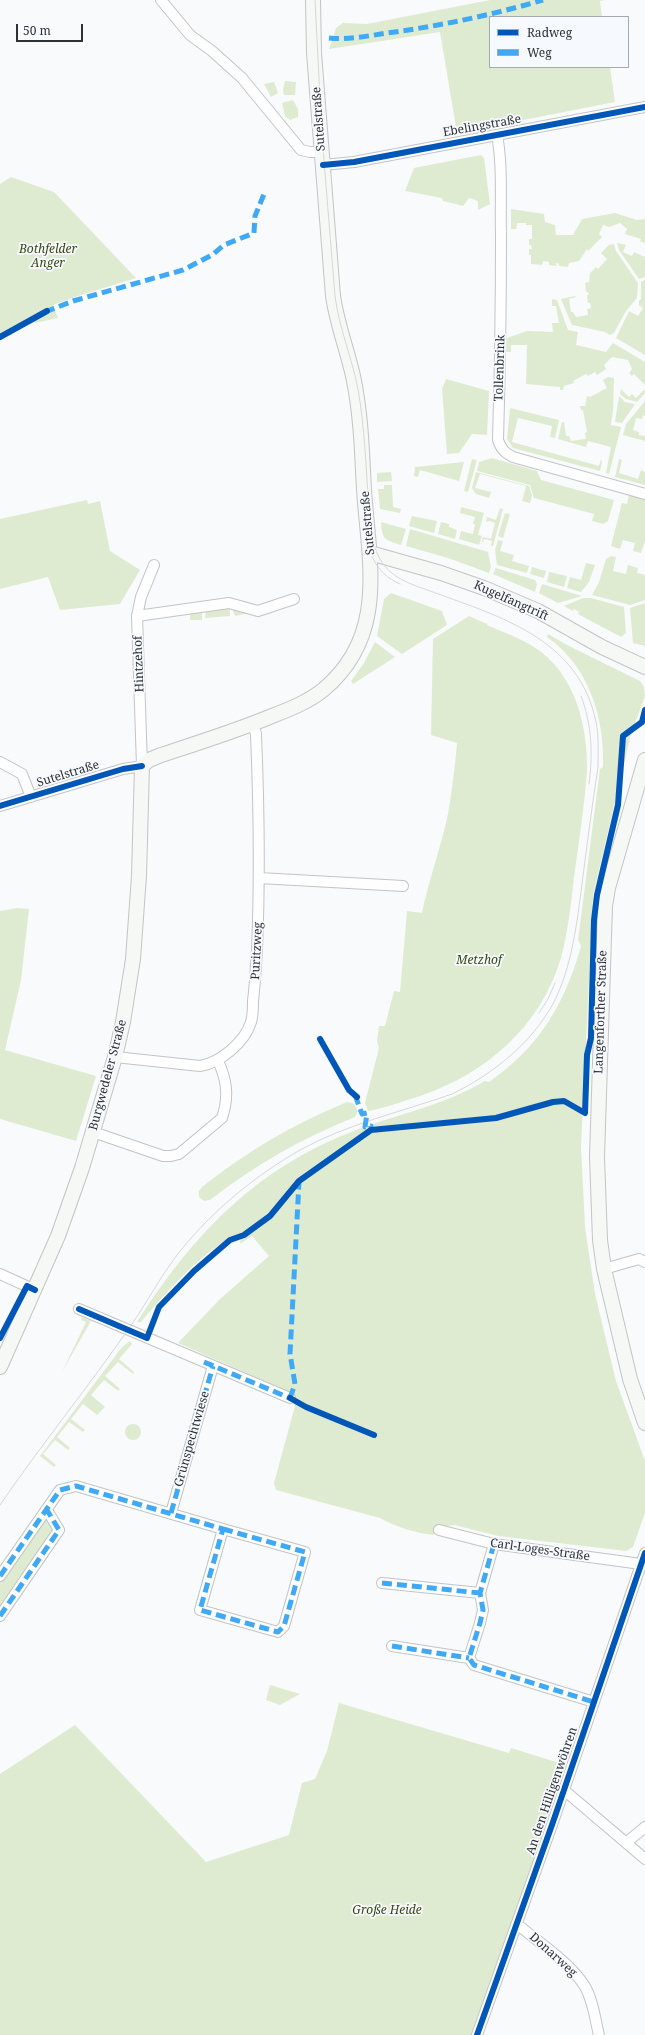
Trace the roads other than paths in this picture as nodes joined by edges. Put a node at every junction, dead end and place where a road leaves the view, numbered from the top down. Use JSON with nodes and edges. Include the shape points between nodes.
{"nodes":[{"id":1,"x":161,"y":0,"type":"edge"},
{"id":2,"x":313,"y":0,"type":"edge"},
{"id":3,"x":645,"y":107,"type":"edge"},
{"id":4,"x":496,"y":134,"type":"junction"},
{"id":5,"x":322,"y":158,"type":"junction"},
{"id":6,"x":645,"y":494,"type":"edge"},
{"id":7,"x":370,"y":553,"type":"junction"},
{"id":8,"x":154,"y":565,"type":"dead end"},
{"id":9,"x":294,"y":599,"type":"dead end"},
{"id":10,"x":138,"y":616,"type":"junction"},
{"id":11,"x":645,"y":667,"type":"edge"},
{"id":12,"x":253,"y":724,"type":"junction"},
{"id":13,"x":645,"y":760,"type":"edge"},
{"id":14,"x":0,"y":762,"type":"edge"},
{"id":15,"x":142,"y":766,"type":"junction"},
{"id":16,"x":31,"y":797,"type":"junction"},
{"id":17,"x":0,"y":806,"type":"edge"},
{"id":18,"x":259,"y":878,"type":"junction"},
{"id":19,"x":403,"y":886,"type":"dead end"},
{"id":20,"x":115,"y":1057,"type":"junction"},
{"id":21,"x":218,"y":1061,"type":"junction"},
{"id":22,"x":93,"y":1132,"type":"junction"},
{"id":23,"x":645,"y":1262,"type":"edge"},
{"id":24,"x":604,"y":1268,"type":"junction"},
{"id":25,"x":0,"y":1274,"type":"edge"},
{"id":26,"x":35,"y":1290,"type":"junction"},
{"id":27,"x":79,"y":1309,"type":"dead end"},
{"id":28,"x":213,"y":1366,"type":"junction"},
{"id":29,"x":0,"y":1367,"type":"edge"},
{"id":30,"x":290,"y":1398,"type":"dead end"},
{"id":31,"x":645,"y":1422,"type":"edge"},
{"id":32,"x":47,"y":1510,"type":"junction"},
{"id":33,"x":171,"y":1513,"type":"junction"},
{"id":34,"x":223,"y":1529,"type":"junction"},
{"id":35,"x":439,"y":1530,"type":"dead end"},
{"id":36,"x":494,"y":1544,"type":"junction"},
{"id":37,"x":645,"y":1554,"type":"edge"},
{"id":38,"x":641,"y":1564,"type":"junction"},
{"id":39,"x":0,"y":1576,"type":"edge"},
{"id":40,"x":382,"y":1583,"type":"dead end"},
{"id":41,"x":480,"y":1593,"type":"junction"},
{"id":42,"x":0,"y":1616,"type":"edge"},
{"id":43,"x":392,"y":1646,"type":"dead end"},
{"id":44,"x":469,"y":1658,"type":"junction"},
{"id":45,"x":594,"y":1702,"type":"junction"},
{"id":46,"x":564,"y":1790,"type":"junction"},
{"id":47,"x":645,"y":1827,"type":"edge"},
{"id":48,"x":627,"y":1842,"type":"junction"},
{"id":49,"x":645,"y":1859,"type":"edge"},
{"id":50,"x":516,"y":1925,"type":"junction"},
{"id":51,"x":477,"y":2035,"type":"edge"},
{"id":52,"x":599,"y":2035,"type":"edge"}],
"edges":[{"from":1,"to":5,"type":"street","name":"Ebelingstraße","via":[[190,35],[242,78],[301,150]]},
{"from":2,"to":5,"type":"main road","name":"Sutelstraße","via":[[314,53]]},
{"from":3,"to":4,"type":"street","name":"Ebelingstraße"},
{"from":4,"to":5,"type":"street","name":"Ebelingstraße","via":[[354,162]]},
{"from":4,"to":6,"type":"street","name":"Tollenbrink","via":[[500,149],[500,447],[512,457]]},
{"from":5,"to":7,"type":"main road","name":"Sutelstraße","via":[[335,310],[353,375],[359,415]]},
{"from":7,"to":11,"type":"main road","name":"Kugelfangtrift","via":[[484,588],[538,611],[602,647]]},
{"from":7,"to":12,"type":"main road","name":"Sutelstraße","via":[[372,596],[364,632],[354,655],[337,677],[311,699]]},
{"from":8,"to":10,"type":"street","name":"Hintzehof","via":[[141,597]]},
{"from":9,"to":10,"type":"street","via":[[258,611],[229,603]]},
{"from":10,"to":15,"type":"street","name":"Hintzehof"},
{"from":12,"to":15,"type":"main road","name":"Sutelstraße","via":[[161,755]]},
{"from":12,"to":18,"type":"street","name":"Puritzweg","via":[[257,749]]},
{"from":13,"to":24,"type":"main road","name":"Langenforther Straße","via":[[608,888],[604,923],[597,1157]]},
{"from":14,"to":16,"type":"street","via":[[22,774]]},
{"from":15,"to":16,"type":"street","name":"Sutelstraße","via":[[123,769]]},
{"from":15,"to":20,"type":"main road","name":"Burgwedeler Straße","via":[[139,876],[133,959]]},
{"from":16,"to":17,"type":"street","name":"Sutelstraße"},
{"from":18,"to":19,"type":"street"},
{"from":18,"to":21,"type":"street","name":"Puritzweg","via":[[256,971],[251,1022],[246,1033]]},
{"from":20,"to":21,"type":"street","via":[[200,1066]]},
{"from":20,"to":22,"type":"main road","name":"Burgwedeler Straße"},
{"from":21,"to":22,"type":"street","via":[[226,1078],[222,1118],[179,1154],[164,1156]]},
{"from":22,"to":26,"type":"main road","name":"Burgwedeler Straße","via":[[58,1236]]},
{"from":23,"to":24,"type":"street","via":[[639,1259]]},
{"from":24,"to":31,"type":"main road","name":"Langenforther Straße","via":[[630,1379]]},
{"from":25,"to":26,"type":"street"},
{"from":26,"to":29,"type":"main road","name":"Burgwedeler Straße"},
{"from":27,"to":28,"type":"street"},
{"from":28,"to":30,"type":"street"},
{"from":28,"to":33,"type":"street","name":"Grünspechtwiese"},
{"from":32,"to":33,"type":"street","via":[[60,1490],[76,1486]]},
{"from":32,"to":39,"type":"street"},
{"from":32,"to":42,"type":"street","via":[[59,1530]]},
{"from":33,"to":34,"type":"street"},
{"from":34,"to":34,"type":"street","via":[[305,1552],[284,1626],[278,1632],[200,1610]]},
{"from":35,"to":36,"type":"street","name":"Carl-Loges-Straße"},
{"from":36,"to":38,"type":"street","name":"Carl-Loges-Straße"},
{"from":36,"to":41,"type":"street"},
{"from":37,"to":38,"type":"street","name":"An den Hilligenwöhren"},
{"from":38,"to":45,"type":"street","name":"An den Hilligenwöhren"},
{"from":40,"to":41,"type":"street"},
{"from":41,"to":44,"type":"street","via":[[482,1610]]},
{"from":43,"to":44,"type":"street"},
{"from":44,"to":45,"type":"street","via":[[474,1665]]},
{"from":45,"to":46,"type":"street","name":"An den Hilligenwöhren"},
{"from":46,"to":48,"type":"street"},
{"from":46,"to":50,"type":"street","name":"An den Hilligenwöhren"},
{"from":47,"to":48,"type":"street"},
{"from":48,"to":49,"type":"street"},
{"from":50,"to":51,"type":"street","name":"An den Hilligenwöhren"},
{"from":50,"to":52,"type":"street","name":"Donarweg","via":[[575,1972],[589,1996]]}]}
